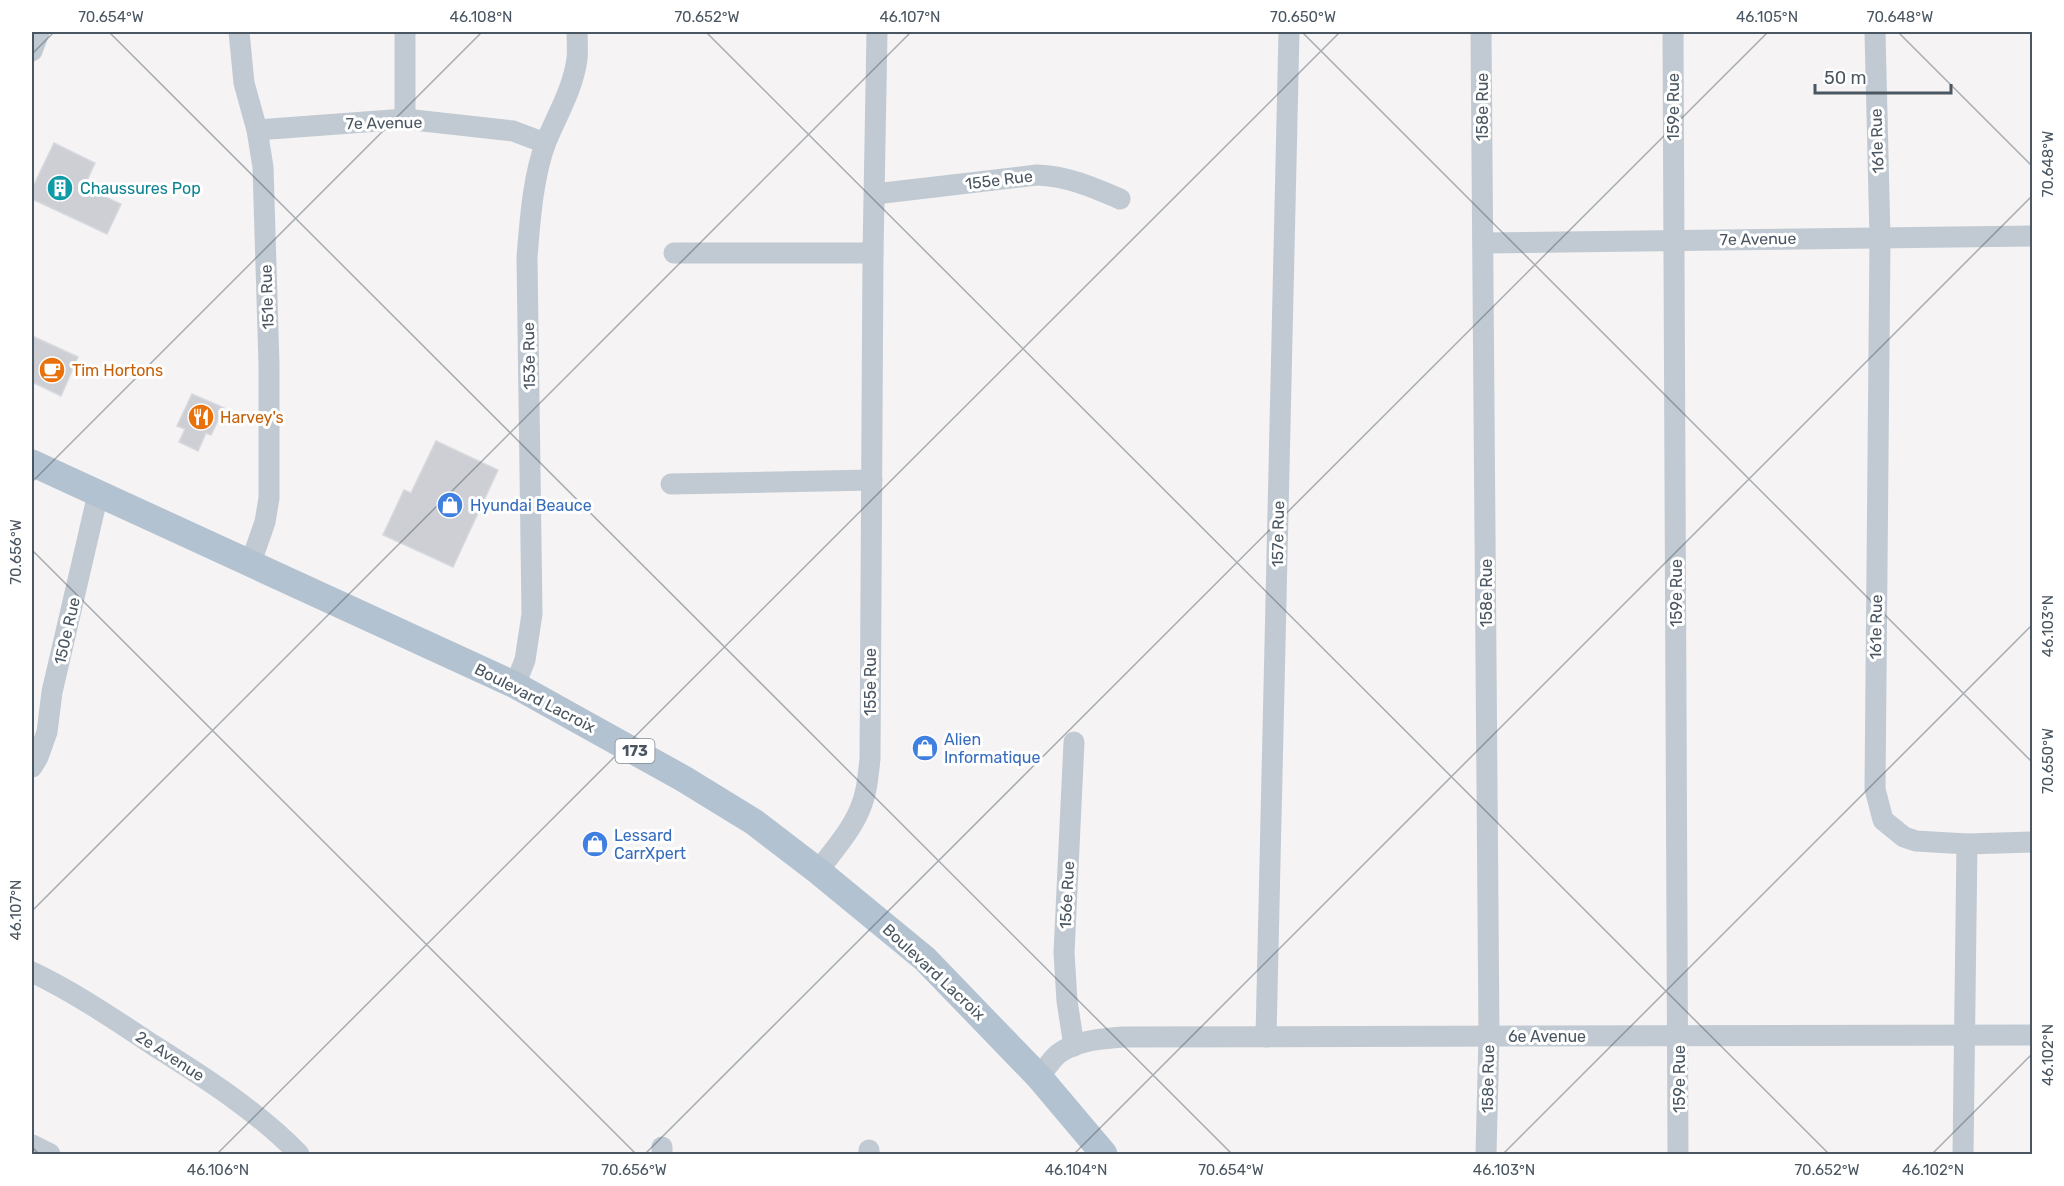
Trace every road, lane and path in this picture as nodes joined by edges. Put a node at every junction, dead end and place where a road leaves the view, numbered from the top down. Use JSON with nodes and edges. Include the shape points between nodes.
{"nodes":[{"id":1,"x":39,"y":32,"type":"edge"},
{"id":2,"x":239,"y":32,"type":"edge"},
{"id":3,"x":405,"y":32,"type":"edge"},
{"id":4,"x":577,"y":32,"type":"edge"},
{"id":5,"x":877,"y":32,"type":"edge"},
{"id":6,"x":1289,"y":32,"type":"edge"},
{"id":7,"x":1481,"y":32,"type":"edge"},
{"id":8,"x":1673,"y":32,"type":"edge"},
{"id":9,"x":1875,"y":32,"type":"edge"},
{"id":10,"x":32,"y":51,"type":"edge"},
{"id":11,"x":405,"y":119,"type":"junction"},
{"id":12,"x":257,"y":129,"type":"junction"},
{"id":13,"x":545,"y":143,"type":"junction"},
{"id":14,"x":874,"y":195,"type":"junction"},
{"id":15,"x":1120,"y":199,"type":"dead end"},
{"id":16,"x":2032,"y":236,"type":"edge"},
{"id":17,"x":1880,"y":238,"type":"junction"},
{"id":18,"x":1674,"y":240,"type":"junction"},
{"id":19,"x":1483,"y":243,"type":"junction"},
{"id":20,"x":674,"y":253,"type":"dead end"},
{"id":21,"x":873,"y":253,"type":"junction"},
{"id":22,"x":32,"y":463,"type":"edge"},
{"id":23,"x":872,"y":480,"type":"junction"},
{"id":24,"x":672,"y":484,"type":"dead end"},
{"id":25,"x":98,"y":494,"type":"junction"},
{"id":26,"x":251,"y":562,"type":"junction"},
{"id":27,"x":515,"y":685,"type":"junction"},
{"id":28,"x":1074,"y":742,"type":"dead end"},
{"id":29,"x":32,"y":767,"type":"edge"},
{"id":30,"x":2032,"y":842,"type":"edge"},
{"id":31,"x":1967,"y":844,"type":"junction"},
{"id":32,"x":819,"y":871,"type":"junction"},
{"id":33,"x":32,"y":972,"type":"edge"},
{"id":34,"x":1965,"y":1035,"type":"junction"},
{"id":35,"x":2032,"y":1035,"type":"edge"},
{"id":36,"x":1490,"y":1036,"type":"junction"},
{"id":37,"x":1679,"y":1036,"type":"junction"},
{"id":38,"x":1266,"y":1037,"type":"junction"},
{"id":39,"x":1074,"y":1046,"type":"junction"},
{"id":40,"x":1039,"y":1077,"type":"junction"},
{"id":41,"x":32,"y":1145,"type":"edge"},
{"id":42,"x":50,"y":1155,"type":"edge"},
{"id":43,"x":299,"y":1155,"type":"edge"},
{"id":44,"x":1104,"y":1155,"type":"edge"},
{"id":45,"x":1486,"y":1155,"type":"edge"},
{"id":46,"x":1678,"y":1155,"type":"edge"},
{"id":47,"x":1963,"y":1155,"type":"edge"}],
"edges":[{"from":1,"to":10,"type":"street"},
{"from":2,"to":12,"type":"street","name":"151e Rue","via":[[244,82]]},
{"from":3,"to":11,"type":"street"},
{"from":4,"to":13,"type":"street","name":"153e Rue","via":[[570,86]]},
{"from":5,"to":14,"type":"street","name":"155e Rue"},
{"from":6,"to":38,"type":"street","name":"157e Rue"},
{"from":7,"to":19,"type":"street","name":"158e Rue"},
{"from":8,"to":18,"type":"street","name":"159e Rue"},
{"from":9,"to":17,"type":"street","name":"161e Rue"},
{"from":11,"to":12,"type":"street","name":"7e Avenue"},
{"from":11,"to":13,"type":"street","name":"7e Avenue","via":[[513,131]]},
{"from":12,"to":26,"type":"street","name":"151e Rue","via":[[263,167],[270,451],[268,506]]},
{"from":13,"to":27,"type":"street","name":"153e Rue","via":[[527,256],[532,614],[525,660]]},
{"from":14,"to":15,"type":"street","name":"155e Rue","via":[[1037,175],[1076,181]]},
{"from":14,"to":21,"type":"street","name":"155e Rue"},
{"from":16,"to":17,"type":"street","name":"7e Avenue"},
{"from":17,"to":18,"type":"street","name":"7e Avenue"},
{"from":17,"to":31,"type":"street","name":"161e Rue","via":[[1875,789],[1882,820],[1904,837]]},
{"from":18,"to":19,"type":"street","name":"7e Avenue"},
{"from":18,"to":37,"type":"street","name":"159e Rue"},
{"from":19,"to":36,"type":"street","name":"158e Rue"},
{"from":20,"to":21,"type":"street"},
{"from":21,"to":23,"type":"street","name":"155e Rue"},
{"from":22,"to":25,"type":"main road","name":"Boulevard Lacroix","number":"173"},
{"from":23,"to":24,"type":"street"},
{"from":23,"to":32,"type":"street","name":"155e Rue","via":[[870,759],[866,790],[852,824]]},
{"from":25,"to":26,"type":"main road","name":"Boulevard Lacroix","number":"173"},
{"from":25,"to":29,"type":"street","name":"150e Rue","via":[[52,692],[47,732]]},
{"from":26,"to":27,"type":"main road","name":"Boulevard Lacroix","number":"173"},
{"from":27,"to":32,"type":"main road","name":"Boulevard Lacroix","number":"173","via":[[684,779],[754,822]]},
{"from":28,"to":39,"type":"street","name":"156e Rue","via":[[1064,953]]},
{"from":30,"to":31,"type":"street","name":"161e Rue"},
{"from":31,"to":34,"type":"street"},
{"from":32,"to":40,"type":"main road","name":"Boulevard Lacroix","number":"173","via":[[925,959]]},
{"from":33,"to":43,"type":"street","name":"2e Avenue","via":[[204,1077]]},
{"from":34,"to":35,"type":"street","name":"6e Avenue"},
{"from":34,"to":37,"type":"street","name":"6e Avenue"},
{"from":34,"to":47,"type":"street"},
{"from":36,"to":37,"type":"street","name":"6e Avenue"},
{"from":36,"to":38,"type":"street","name":"6e Avenue"},
{"from":36,"to":45,"type":"street","name":"158e Rue"},
{"from":37,"to":46,"type":"street","name":"159e Rue"},
{"from":38,"to":39,"type":"street","name":"6e Avenue","via":[[1096,1039]]},
{"from":39,"to":40,"type":"street","name":"6e Avenue","via":[[1058,1055]]},
{"from":40,"to":44,"type":"main road","name":"Boulevard Lacroix","number":"173"},
{"from":41,"to":42,"type":"street"}]}
